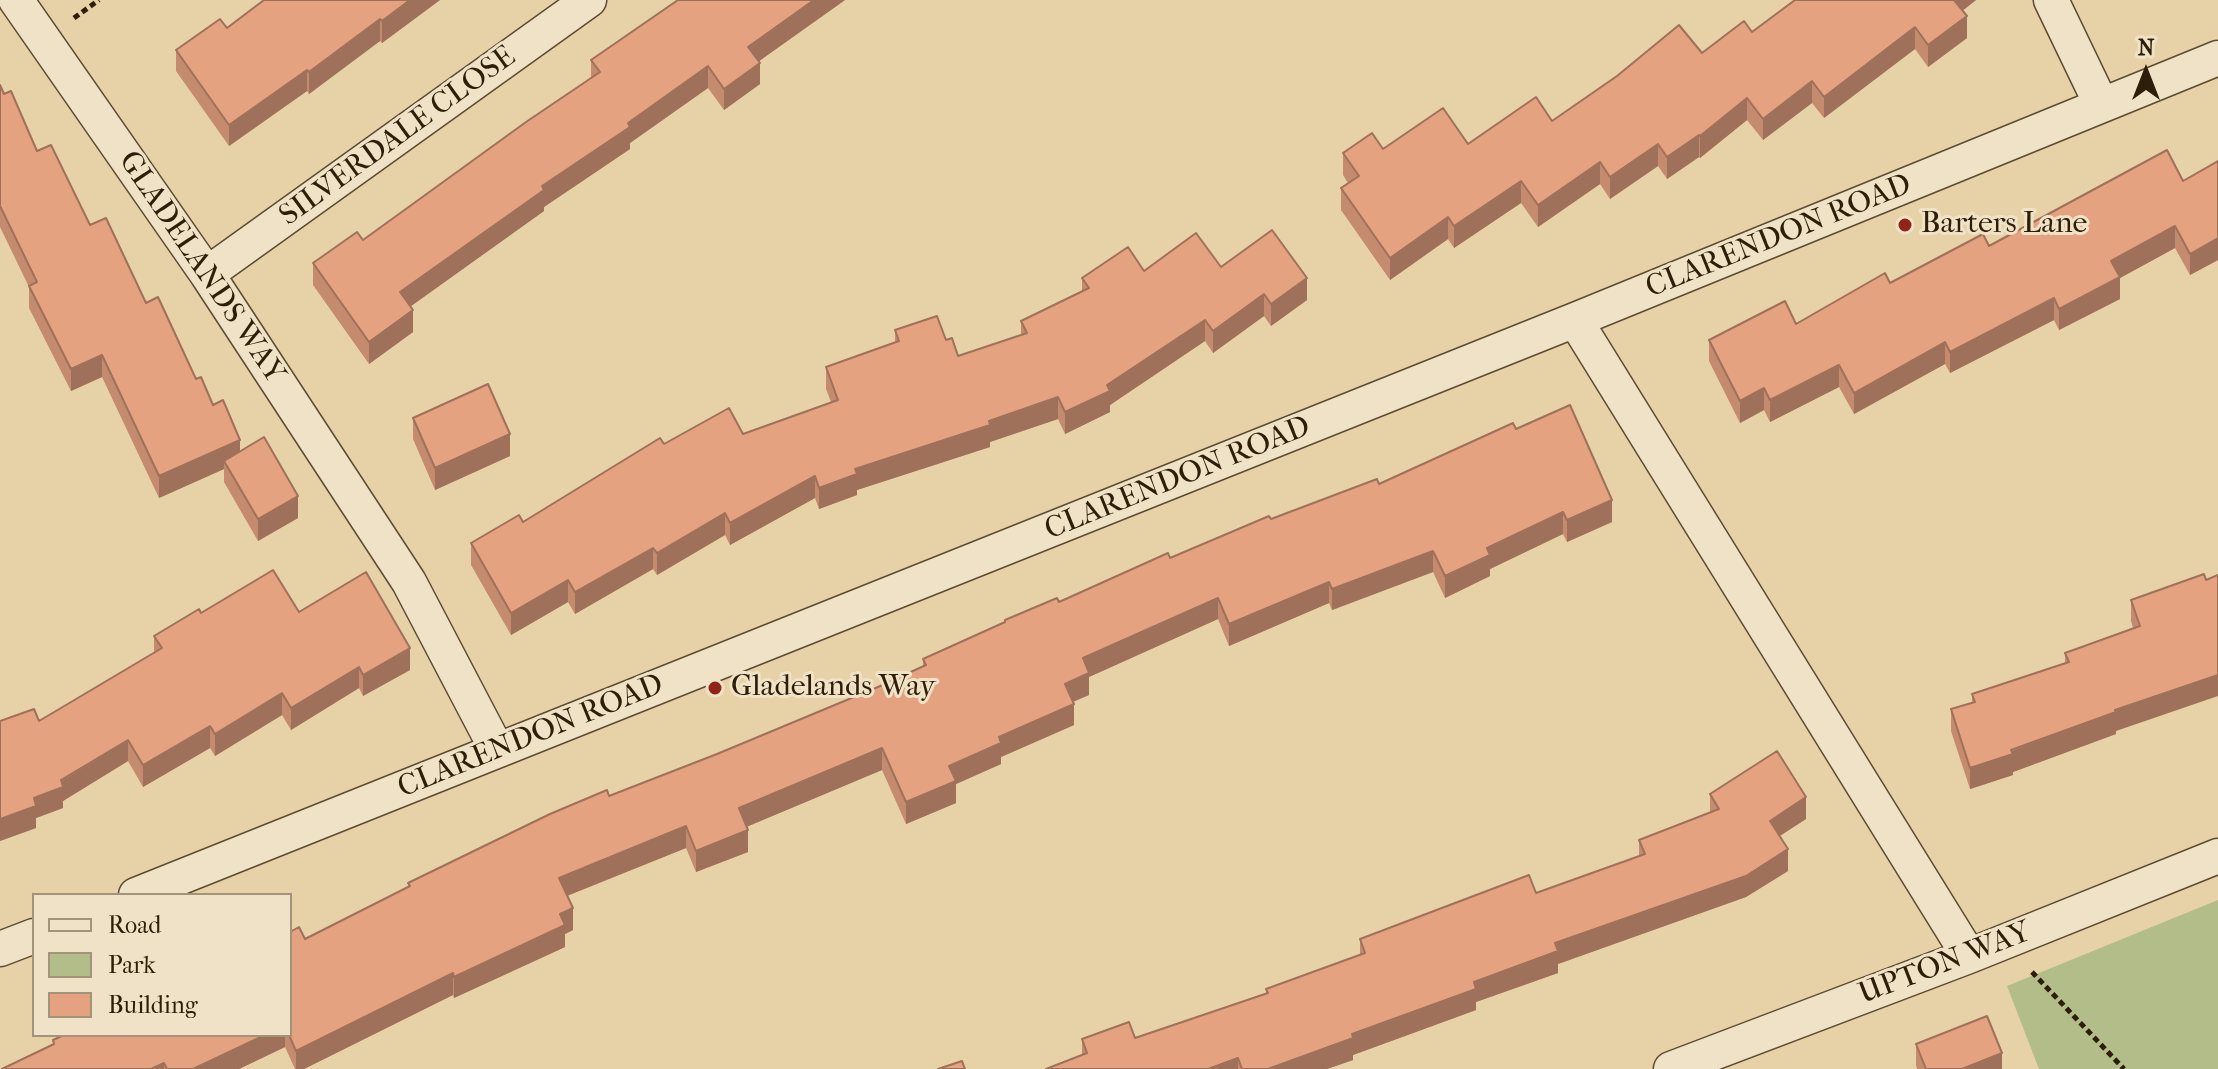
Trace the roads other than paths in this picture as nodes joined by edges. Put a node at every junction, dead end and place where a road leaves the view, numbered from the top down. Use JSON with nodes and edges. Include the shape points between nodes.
{"nodes":[{"id":1,"x":16,"y":0,"type":"edge"},
{"id":2,"x":589,"y":0,"type":"edge"},
{"id":3,"x":2051,"y":0,"type":"edge"},
{"id":4,"x":2218,"y":58,"type":"edge"},
{"id":5,"x":2101,"y":104,"type":"junction"},
{"id":6,"x":207,"y":274,"type":"junction"},
{"id":7,"x":1575,"y":320,"type":"junction"},
{"id":8,"x":497,"y":750,"type":"junction"},
{"id":9,"x":2218,"y":856,"type":"edge"},
{"id":10,"x":141,"y":893,"type":"edge"},
{"id":11,"x":32,"y":937,"type":"edge"},
{"id":12,"x":0,"y":949,"type":"edge"},
{"id":13,"x":1969,"y":956,"type":"junction"},
{"id":14,"x":1671,"y":1069,"type":"edge"}],
"edges":[{"from":1,"to":6,"type":"street","name":"GLADELANDS WAY"},
{"from":2,"to":6,"type":"street","name":"SILVERDALE CLOSE"},
{"from":3,"to":5,"type":"street"},
{"from":4,"to":5,"type":"street","name":"CLARENDON ROAD"},
{"from":5,"to":7,"type":"street","name":"CLARENDON ROAD"},
{"from":6,"to":8,"type":"street","name":"GLADELANDS WAY","via":[[409,582]]},
{"from":7,"to":8,"type":"street","name":"CLARENDON ROAD"},
{"from":7,"to":13,"type":"street"},
{"from":8,"to":10,"type":"street","name":"CLARENDON ROAD"},
{"from":9,"to":13,"type":"street","name":"UPTON WAY"},
{"from":11,"to":12,"type":"street"},
{"from":13,"to":14,"type":"street","name":"UPTON WAY"}]}
